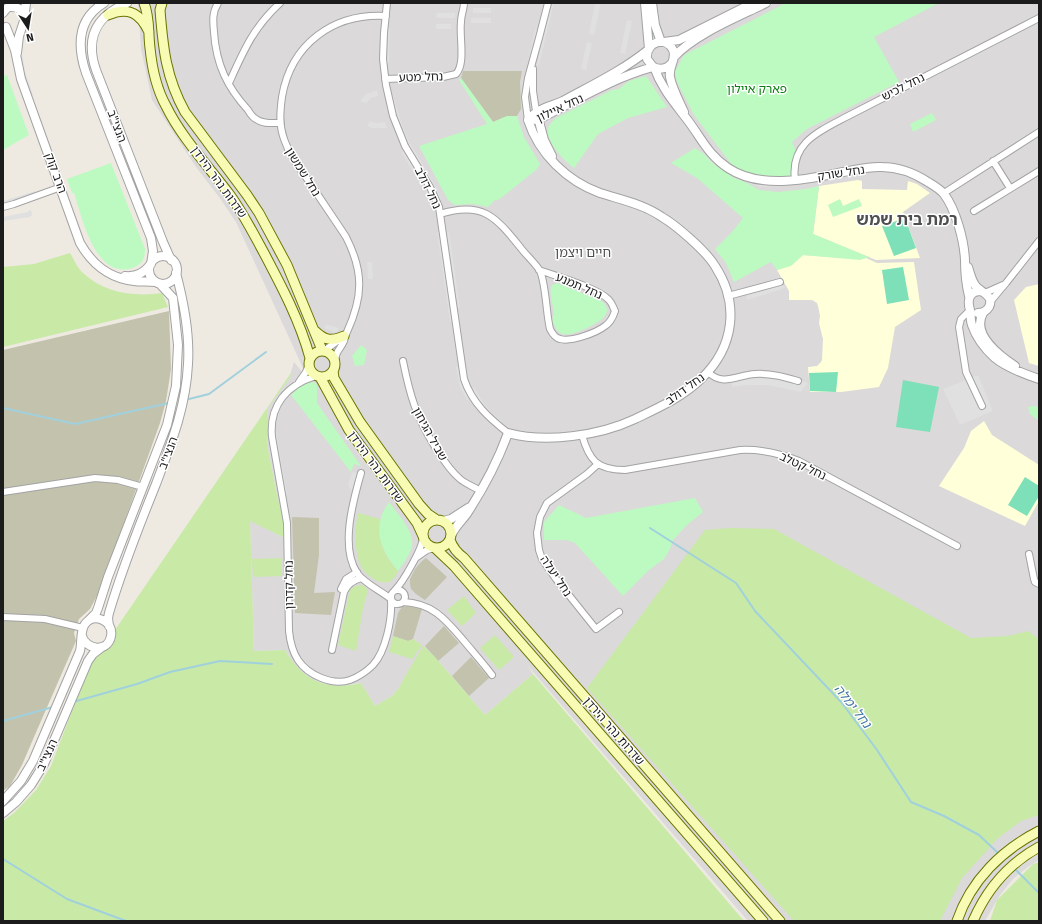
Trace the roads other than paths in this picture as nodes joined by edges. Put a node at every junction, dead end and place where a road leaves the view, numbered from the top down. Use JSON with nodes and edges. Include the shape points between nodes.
{"nodes":[{"id":1,"x":26,"y":3,"type":"edge"},
{"id":2,"x":104,"y":3,"type":"edge"},
{"id":3,"x":128,"y":3,"type":"edge"},
{"id":4,"x":146,"y":3,"type":"edge"},
{"id":5,"x":158,"y":3,"type":"edge"},
{"id":6,"x":162,"y":3,"type":"edge"},
{"id":7,"x":218,"y":3,"type":"edge"},
{"id":8,"x":280,"y":3,"type":"edge"},
{"id":9,"x":387,"y":3,"type":"edge"},
{"id":10,"x":464,"y":3,"type":"edge"},
{"id":11,"x":548,"y":3,"type":"edge"},
{"id":12,"x":645,"y":3,"type":"edge"},
{"id":13,"x":652,"y":3,"type":"edge"},
{"id":14,"x":753,"y":3,"type":"edge"},
{"id":15,"x":766,"y":3,"type":"edge"},
{"id":16,"x":8,"y":9,"type":"edge"},
{"id":17,"x":108,"y":15,"type":"junction"},
{"id":18,"x":386,"y":16,"type":"junction"},
{"id":19,"x":1039,"y":18,"type":"edge"},
{"id":20,"x":23,"y":22,"type":"junction"},
{"id":21,"x":4,"y":26,"type":"edge"},
{"id":22,"x":149,"y":34,"type":"junction"},
{"id":23,"x":663,"y":42,"type":"junction"},
{"id":24,"x":648,"y":49,"type":"junction"},
{"id":25,"x":17,"y":59,"type":"junction"},
{"id":26,"x":673,"y":60,"type":"junction"},
{"id":27,"x":533,"y":63,"type":"junction"},
{"id":28,"x":653,"y":67,"type":"junction"},
{"id":29,"x":385,"y":79,"type":"junction"},
{"id":30,"x":229,"y":83,"type":"junction"},
{"id":31,"x":538,"y":115,"type":"junction"},
{"id":32,"x":686,"y":118,"type":"junction"},
{"id":33,"x":528,"y":120,"type":"junction"},
{"id":34,"x":280,"y":123,"type":"junction"},
{"id":35,"x":1039,"y":132,"type":"edge"},
{"id":36,"x":993,"y":161,"type":"junction"},
{"id":37,"x":559,"y":167,"type":"junction"},
{"id":38,"x":1039,"y":171,"type":"edge"},
{"id":39,"x":796,"y":180,"type":"junction"},
{"id":40,"x":61,"y":187,"type":"junction"},
{"id":41,"x":1010,"y":188,"type":"junction"},
{"id":42,"x":944,"y":194,"type":"junction"},
{"id":43,"x":3,"y":207,"type":"edge"},
{"id":44,"x":974,"y":211,"type":"dead end"},
{"id":45,"x":440,"y":214,"type":"junction"},
{"id":46,"x":1039,"y":241,"type":"edge"},
{"id":47,"x":171,"y":260,"type":"junction"},
{"id":48,"x":965,"y":261,"type":"junction"},
{"id":49,"x":150,"y":264,"type":"junction"},
{"id":50,"x":539,"y":270,"type":"junction"},
{"id":51,"x":176,"y":274,"type":"junction"},
{"id":52,"x":113,"y":275,"type":"junction"},
{"id":53,"x":555,"y":276,"type":"junction"},
{"id":54,"x":780,"y":282,"type":"dead end"},
{"id":55,"x":158,"y":283,"type":"junction"},
{"id":56,"x":1006,"y":283,"type":"junction"},
{"id":57,"x":543,"y":286,"type":"junction"},
{"id":58,"x":983,"y":292,"type":"junction"},
{"id":59,"x":728,"y":296,"type":"junction"},
{"id":60,"x":969,"y":296,"type":"junction"},
{"id":61,"x":990,"y":302,"type":"junction"},
{"id":62,"x":970,"y":310,"type":"junction"},
{"id":63,"x":983,"y":313,"type":"junction"},
{"id":64,"x":312,"y":326,"type":"junction"},
{"id":65,"x":345,"y":335,"type":"junction"},
{"id":66,"x":323,"y":351,"type":"junction"},
{"id":67,"x":309,"y":361,"type":"junction"},
{"id":68,"x":403,"y":361,"type":"dead end"},
{"id":69,"x":334,"y":367,"type":"junction"},
{"id":70,"x":708,"y":372,"type":"junction"},
{"id":71,"x":1039,"y":373,"type":"edge"},
{"id":72,"x":318,"y":376,"type":"junction"},
{"id":73,"x":1039,"y":379,"type":"edge"},
{"id":74,"x":798,"y":381,"type":"dead end"},
{"id":75,"x":297,"y":384,"type":"junction"},
{"id":76,"x":982,"y":406,"type":"dead end"},
{"id":77,"x":508,"y":433,"type":"junction"},
{"id":78,"x":582,"y":435,"type":"junction"},
{"id":79,"x":598,"y":464,"type":"junction"},
{"id":80,"x":361,"y":473,"type":"dead end"},
{"id":81,"x":143,"y":487,"type":"junction"},
{"id":82,"x":481,"y":491,"type":"junction"},
{"id":83,"x":3,"y":492,"type":"edge"},
{"id":84,"x":472,"y":505,"type":"junction"},
{"id":85,"x":440,"y":521,"type":"junction"},
{"id":86,"x":423,"y":536,"type":"junction"},
{"id":87,"x":451,"y":537,"type":"junction"},
{"id":88,"x":957,"y":546,"type":"dead end"},
{"id":89,"x":434,"y":548,"type":"junction"},
{"id":90,"x":1029,"y":554,"type":"dead end"},
{"id":91,"x":412,"y":562,"type":"junction"},
{"id":92,"x":359,"y":575,"type":"junction"},
{"id":93,"x":404,"y":579,"type":"junction"},
{"id":94,"x":1039,"y":584,"type":"edge"},
{"id":95,"x":379,"y":590,"type":"junction"},
{"id":96,"x":394,"y":590,"type":"junction"},
{"id":97,"x":403,"y":598,"type":"junction"},
{"id":98,"x":391,"y":600,"type":"junction"},
{"id":99,"x":619,"y":612,"type":"dead end"},
{"id":100,"x":3,"y":617,"type":"edge"},
{"id":101,"x":89,"y":620,"type":"junction"},
{"id":102,"x":390,"y":620,"type":"junction"},
{"id":103,"x":109,"y":626,"type":"junction"},
{"id":104,"x":82,"y":632,"type":"junction"},
{"id":105,"x":102,"y":647,"type":"junction"},
{"id":106,"x":332,"y":650,"type":"dead end"},
{"id":107,"x":492,"y":675,"type":"dead end"},
{"id":108,"x":3,"y":801,"type":"edge"},
{"id":109,"x":3,"y":813,"type":"edge"},
{"id":110,"x":1039,"y":831,"type":"edge"},
{"id":111,"x":1039,"y":847,"type":"edge"},
{"id":112,"x":763,"y":921,"type":"edge"},
{"id":113,"x":780,"y":921,"type":"edge"},
{"id":114,"x":958,"y":921,"type":"edge"},
{"id":115,"x":973,"y":921,"type":"edge"}],
"edges":[{"from":1,"to":20,"type":"street","name":"הרב קוק"},
{"from":2,"to":49,"type":"street","name":"הנצי\"ב","via":[[96,8],[83,26],[81,53],[86,72],[151,238],[153,251]]},
{"from":3,"to":17,"type":"street","name":"הנצי\"ב"},
{"from":4,"to":5,"type":"main road"},
{"from":4,"to":22,"type":"main road","name":"שדרות נהר הירדן"},
{"from":6,"to":64,"type":"main road","name":"שדרות נהר הירדן","via":[[160,10],[166,64],[178,100],[259,213],[287,265]]},
{"from":7,"to":30,"type":"street","via":[[212,12],[214,41],[216,55]]},
{"from":8,"to":30,"type":"street","via":[[255,30]]},
{"from":9,"to":18,"type":"street","name":"נחל דולב"},
{"from":10,"to":29,"type":"street","name":"נחל מטע","via":[[461,21],[461,60],[456,74],[443,77]]},
{"from":11,"to":27,"type":"street","name":"נחל דולב"},
{"from":12,"to":24,"type":"street"},
{"from":13,"to":23,"type":"street","via":[[655,25]]},
{"from":14,"to":23,"type":"street","via":[[680,40]]},
{"from":15,"to":26,"type":"street","via":[[694,40],[683,47]]},
{"from":16,"to":20,"type":"street","via":[[19,9],[23,12]]},
{"from":17,"to":22,"type":"main road","via":[[120,11],[135,14],[142,20]]},
{"from":17,"to":47,"type":"street","name":"הנצי\"ב","via":[[94,31],[91,46],[93,63]]},
{"from":18,"to":29,"type":"street","name":"נחל דולב","via":[[383,60]]},
{"from":18,"to":34,"type":"street","name":"נחל שמשון","via":[[367,16],[340,22],[320,33],[308,44],[295,59],[286,79]]},
{"from":19,"to":39,"type":"street","name":"נחל לכיש","via":[[818,132],[798,152],[794,170]]},
{"from":20,"to":21,"type":"street","via":[[13,30]]},
{"from":20,"to":25,"type":"street","name":"הרב קוק"},
{"from":21,"to":25,"type":"street","name":"הרב קוק"},
{"from":22,"to":67,"type":"main road","name":"שדרות נהר הירדן","via":[[155,79],[166,108],[249,225],[300,326]]},
{"from":23,"to":24,"type":"street"},
{"from":23,"to":26,"type":"street","via":[[672,48]]},
{"from":24,"to":28,"type":"street","via":[[647,59]]},
{"from":24,"to":31,"type":"street","name":"נחל איילון","via":[[617,72]]},
{"from":25,"to":40,"type":"street","name":"הרב קוק"},
{"from":26,"to":28,"type":"street","via":[[664,69]]},
{"from":26,"to":32,"type":"street","name":"נחל שורק","via":[[670,78]]},
{"from":27,"to":31,"type":"street","name":"נחל דולב","via":[[533,92]]},
{"from":27,"to":33,"type":"street","name":"נחל דולב","via":[[525,98]]},
{"from":28,"to":31,"type":"street","name":"נחל איילון","via":[[615,80]]},
{"from":28,"to":32,"type":"street","name":"נחל שורק","via":[[672,102]]},
{"from":29,"to":45,"type":"street","name":"נחל דולב","via":[[398,130],[430,187]]},
{"from":30,"to":34,"type":"street","via":[[254,119],[260,122]]},
{"from":31,"to":33,"type":"street","name":"נחל איילון"},
{"from":31,"to":37,"type":"street","name":"נחל דולב","via":[[544,140]]},
{"from":32,"to":39,"type":"street","name":"נחל שורק","via":[[708,149],[729,169],[761,181]]},
{"from":33,"to":37,"type":"street","name":"נחל דולב","via":[[537,143]]},
{"from":34,"to":65,"type":"street","name":"נחל שמשון","via":[[283,138],[292,156],[354,252],[360,282],[356,309]]},
{"from":35,"to":36,"type":"street"},
{"from":36,"to":41,"type":"street"},
{"from":36,"to":42,"type":"street"},
{"from":37,"to":59,"type":"street","name":"נחל דולב","via":[[589,188],[634,202],[662,217],[710,259]]},
{"from":38,"to":41,"type":"street"},
{"from":39,"to":42,"type":"street","name":"נחל שורק","via":[[883,167],[914,173]]},
{"from":40,"to":43,"type":"street"},
{"from":40,"to":52,"type":"street","name":"הרב קוק","via":[[80,243],[87,255],[102,270]]},
{"from":41,"to":44,"type":"street"},
{"from":42,"to":48,"type":"street","name":"נחל שורק","via":[[959,227]]},
{"from":45,"to":50,"type":"street","name":"נחל תמנע","via":[[470,209],[489,215],[504,228]]},
{"from":45,"to":77,"type":"street","name":"נחל דולב","via":[[464,379],[479,407]]},
{"from":46,"to":56,"type":"street"},
{"from":47,"to":49,"type":"street","via":[[160,257]]},
{"from":47,"to":51,"type":"street","via":[[176,265]]},
{"from":48,"to":58,"type":"street","name":"נחל שורק","via":[[975,285]]},
{"from":48,"to":60,"type":"street","name":"נחל שורק"},
{"from":49,"to":52,"type":"street","via":[[137,275]]},
{"from":49,"to":55,"type":"street","via":[[150,275]]},
{"from":50,"to":53,"type":"street","name":"נחל תמנע"},
{"from":50,"to":57,"type":"street","name":"נחל תמנע"},
{"from":51,"to":55,"type":"street","via":[[170,282]]},
{"from":51,"to":103,"type":"street","name":"הנצי\"ב","via":[[188,334],[184,403],[118,582],[109,613]]},
{"from":52,"to":55,"type":"street","name":"הרב קוק","via":[[126,280]]},
{"from":53,"to":57,"type":"street","via":[[548,276]]},
{"from":53,"to":57,"type":"street","name":"נחל תמנע","via":[[606,296],[614,311],[611,320],[590,334],[566,340],[557,338],[550,329]]},
{"from":54,"to":59,"type":"street"},
{"from":55,"to":81,"type":"street","name":"הנצי\"ב","via":[[173,298],[177,331],[177,373],[167,425]]},
{"from":56,"to":58,"type":"street"},
{"from":56,"to":61,"type":"street"},
{"from":58,"to":60,"type":"street","via":[[975,292]]},
{"from":58,"to":61,"type":"street"},
{"from":59,"to":70,"type":"street","name":"נחל דולב","via":[[731,323],[727,340]]},
{"from":60,"to":62,"type":"street"},
{"from":61,"to":63,"type":"street","via":[[988,309]]},
{"from":62,"to":63,"type":"street"},
{"from":62,"to":73,"type":"street","via":[[976,334],[994,357],[1013,369]]},
{"from":62,"to":76,"type":"street","via":[[961,319],[959,327],[966,372]]},
{"from":63,"to":71,"type":"street","via":[[980,317],[980,326],[992,346],[1015,365]]},
{"from":64,"to":65,"type":"main road","via":[[320,336],[328,340]]},
{"from":64,"to":66,"type":"main road","name":"שדרות נהר הירדן"},
{"from":65,"to":66,"type":"street"},
{"from":65,"to":69,"type":"street","name":"נחל שמשון","via":[[344,341],[335,353]]},
{"from":66,"to":67,"type":"main road","via":[[315,352]]},
{"from":66,"to":69,"type":"main road","via":[[332,355]]},
{"from":67,"to":72,"type":"main road","via":[[310,370]]},
{"from":67,"to":75,"type":"street","name":"נחל קדרון","via":[[306,372]]},
{"from":68,"to":82,"type":"street","name":"שביל הגיחון","via":[[418,418],[443,461],[460,479]]},
{"from":69,"to":72,"type":"main road","via":[[328,375]]},
{"from":69,"to":85,"type":"main road","name":"שדרות נהר הירדן","via":[[334,378],[364,428],[419,504],[428,514]]},
{"from":70,"to":74,"type":"street","via":[[718,380],[766,374]]},
{"from":70,"to":78,"type":"street","name":"נחל דולב","via":[[683,393],[632,421]]},
{"from":72,"to":75,"type":"street","name":"נחל קדרון"},
{"from":72,"to":86,"type":"main road","name":"שדרות נהר הירדן","via":[[349,430]]},
{"from":75,"to":102,"type":"street","name":"נחל קדרון","via":[[276,406],[271,426],[288,523],[289,631],[294,654],[302,665],[316,676],[336,681],[350,680],[368,669],[379,656]]},
{"from":77,"to":78,"type":"street","name":"נחל דולב","via":[[540,438]]},
{"from":77,"to":82,"type":"street"},
{"from":78,"to":79,"type":"street","via":[[586,450]]},
{"from":79,"to":88,"type":"street","name":"נחל קטלב","via":[[609,469],[625,470],[724,452],[755,449],[766,451],[799,462]]},
{"from":79,"to":99,"type":"street","name":"נחל יעלה","via":[[547,503],[540,517],[537,537],[539,550],[548,568],[596,629]]},
{"from":80,"to":92,"type":"street","via":[[350,517],[348,539],[351,556]]},
{"from":81,"to":83,"type":"street","via":[[118,480],[95,478]]},
{"from":81,"to":101,"type":"street","name":"הנצי\"ב","via":[[96,613]]},
{"from":82,"to":84,"type":"street"},
{"from":84,"to":85,"type":"street","via":[[451,519]]},
{"from":84,"to":87,"type":"street"},
{"from":85,"to":86,"type":"main road","via":[[432,521],[427,525]]},
{"from":85,"to":87,"type":"main road","via":[[450,527]]},
{"from":86,"to":89,"type":"main road","via":[[427,544]]},
{"from":86,"to":91,"type":"street","via":[[422,544]]},
{"from":87,"to":89,"type":"main road","via":[[443,547]]},
{"from":87,"to":113,"type":"main road","name":"שדרות נהר הירדן","via":[[458,554]]},
{"from":89,"to":91,"type":"street","via":[[423,552]]},
{"from":89,"to":112,"type":"main road","name":"שדרות נהר הירדן","via":[[454,566]]},
{"from":90,"to":94,"type":"street","via":[[1034,579]]},
{"from":91,"to":93,"type":"street"},
{"from":92,"to":95,"type":"street"},
{"from":92,"to":106,"type":"street","via":[[344,592]]},
{"from":93,"to":96,"type":"street"},
{"from":93,"to":97,"type":"street"},
{"from":95,"to":96,"type":"street"},
{"from":95,"to":98,"type":"street"},
{"from":96,"to":97,"type":"street","via":[[400,589]]},
{"from":96,"to":98,"type":"street","via":[[390,595]]},
{"from":97,"to":98,"type":"street","via":[[396,604]]},
{"from":97,"to":102,"type":"street","name":"נחל קדרון"},
{"from":97,"to":107,"type":"street","via":[[429,608],[443,617]]},
{"from":98,"to":102,"type":"street","name":"נחל קדרון"},
{"from":100,"to":104,"type":"street","via":[[45,619]]},
{"from":101,"to":103,"type":"street","via":[[100,619]]},
{"from":101,"to":104,"type":"street"},
{"from":103,"to":105,"type":"street","via":[[110,639]]},
{"from":104,"to":105,"type":"street","via":[[85,642],[90,647]]},
{"from":104,"to":108,"type":"street","name":"הנצי\"ב","via":[[80,651],[33,761],[21,781]]},
{"from":105,"to":109,"type":"street","name":"הנצי\"ב","via":[[88,660],[44,764],[16,802]]},
{"from":110,"to":114,"type":"main road","via":[[1013,846],[994,862],[972,893]]},
{"from":111,"to":115,"type":"main road","via":[[1005,872],[984,900]]}]}
